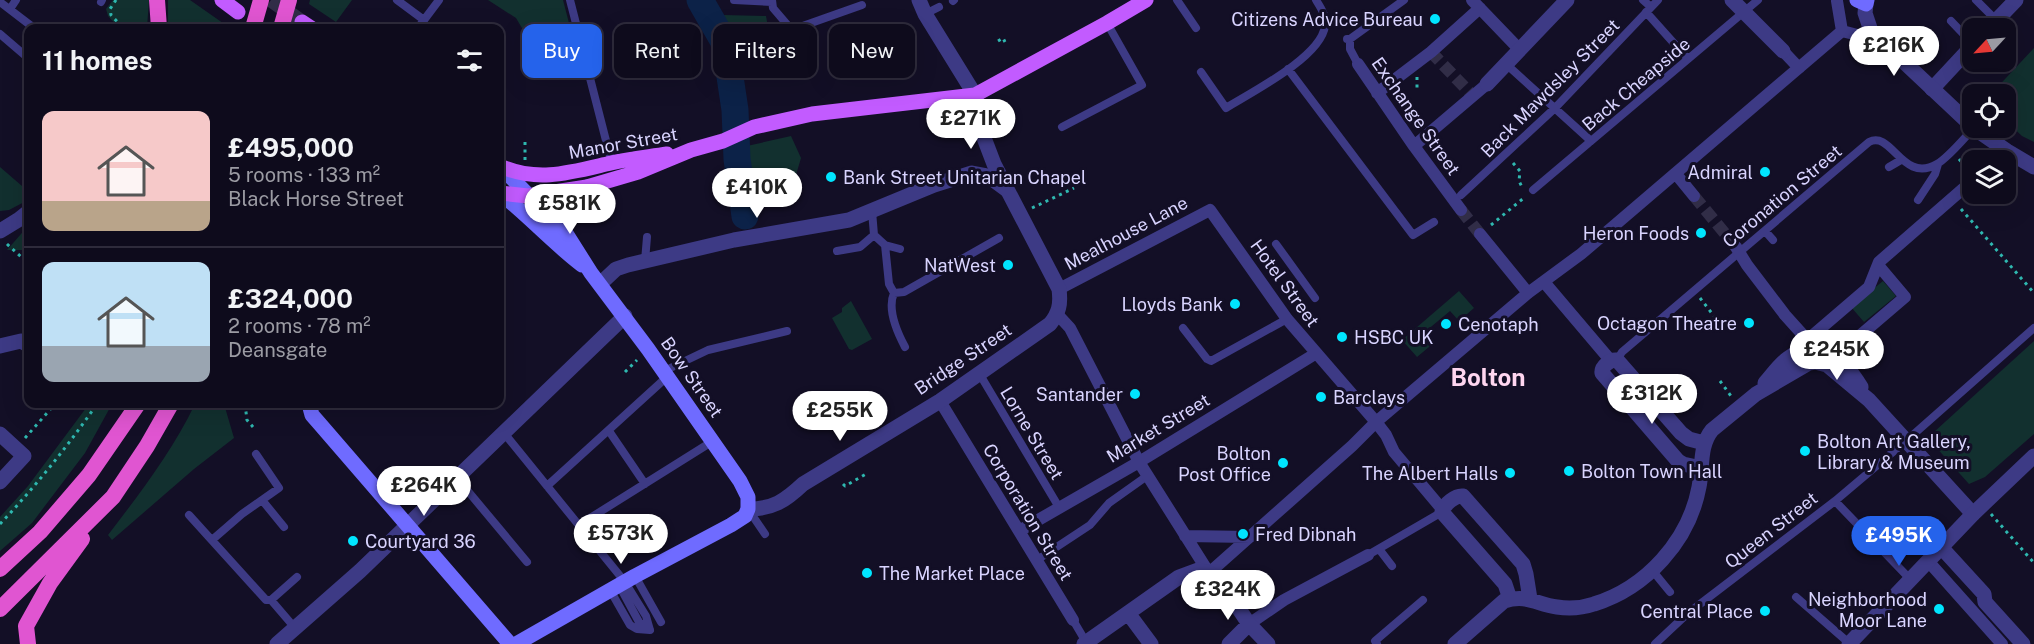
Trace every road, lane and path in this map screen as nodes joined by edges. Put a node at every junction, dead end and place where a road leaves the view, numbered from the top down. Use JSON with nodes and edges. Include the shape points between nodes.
{"nodes":[{"id":1,"x":16,"y":0,"type":"edge"},
{"id":2,"x":116,"y":0,"type":"edge"},
{"id":3,"x":157,"y":0,"type":"edge"},
{"id":4,"x":222,"y":0,"type":"edge"},
{"id":5,"x":261,"y":0,"type":"edge"},
{"id":6,"x":290,"y":0,"type":"edge"},
{"id":7,"x":397,"y":0,"type":"edge"},
{"id":8,"x":439,"y":0,"type":"edge"},
{"id":9,"x":570,"y":0,"type":"edge"},
{"id":10,"x":734,"y":0,"type":"edge"},
{"id":11,"x":1177,"y":0,"type":"edge"},
{"id":12,"x":1316,"y":0,"type":"edge"},
{"id":13,"x":1404,"y":0,"type":"edge"},
{"id":14,"x":1567,"y":0,"type":"edge"},
{"id":15,"x":1643,"y":0,"type":"edge"},
{"id":16,"x":1658,"y":0,"type":"edge"},
{"id":17,"x":1732,"y":0,"type":"edge"},
{"id":18,"x":1758,"y":0,"type":"edge"},
{"id":19,"x":1976,"y":0,"type":"edge"},
{"id":20,"x":2016,"y":0,"type":"edge"},
{"id":21,"x":772,"y":1,"type":"edge"},
{"id":22,"x":1837,"y":1,"type":"edge"},
{"id":23,"x":1863,"y":1,"type":"edge"},
{"id":24,"x":0,"y":2,"type":"edge"},
{"id":25,"x":1139,"y":2,"type":"edge"},
{"id":26,"x":1476,"y":4,"type":"edge"},
{"id":27,"x":862,"y":5,"type":"dead end"},
{"id":28,"x":928,"y":7,"type":"edge"},
{"id":29,"x":10,"y":9,"type":"junction"},
{"id":30,"x":1648,"y":10,"type":"junction"},
{"id":31,"x":238,"y":12,"type":"dead end"},
{"id":32,"x":1744,"y":12,"type":"junction"},
{"id":33,"x":1988,"y":18,"type":"edge"},
{"id":34,"x":1999,"y":18,"type":"edge"},
{"id":35,"x":424,"y":20,"type":"junction"},
{"id":36,"x":1951,"y":21,"type":"dead end"},
{"id":37,"x":1107,"y":23,"type":"junction"},
{"id":38,"x":29,"y":24,"type":"edge"},
{"id":39,"x":119,"y":24,"type":"edge"},
{"id":40,"x":159,"y":24,"type":"edge"},
{"id":41,"x":254,"y":24,"type":"edge"},
{"id":42,"x":282,"y":24,"type":"edge"},
{"id":43,"x":421,"y":24,"type":"edge"},
{"id":44,"x":1196,"y":28,"type":"dead end"},
{"id":45,"x":1842,"y":31,"type":"junction"},
{"id":46,"x":1871,"y":31,"type":"junction"},
{"id":47,"x":1962,"y":33,"type":"edge"},
{"id":48,"x":0,"y":34,"type":"edge"},
{"id":49,"x":998,"y":41,"type":"dead end"},
{"id":50,"x":1005,"y":42,"type":"dead end"},
{"id":51,"x":1519,"y":49,"type":"junction"},
{"id":52,"x":1783,"y":51,"type":"joint"},
{"id":53,"x":24,"y":55,"type":"edge"},
{"id":54,"x":1962,"y":55,"type":"edge"},
{"id":55,"x":1688,"y":59,"type":"junction"},
{"id":56,"x":1505,"y":63,"type":"junction"},
{"id":57,"x":1358,"y":64,"type":"joint"},
{"id":58,"x":1799,"y":68,"type":"junction"},
{"id":59,"x":1288,"y":69,"type":"junction"},
{"id":60,"x":1202,"y":72,"type":"dead end"},
{"id":61,"x":1487,"y":84,"type":"joint"},
{"id":62,"x":1932,"y":89,"type":"junction"},
{"id":63,"x":1377,"y":93,"type":"junction"},
{"id":64,"x":975,"y":95,"type":"junction"},
{"id":65,"x":1555,"y":108,"type":"junction"},
{"id":66,"x":1962,"y":117,"type":"edge"},
{"id":67,"x":1062,"y":127,"type":"dead end"},
{"id":68,"x":1963,"y":138,"type":"edge"},
{"id":69,"x":1989,"y":138,"type":"edge"},
{"id":70,"x":1591,"y":141,"type":"junction"},
{"id":71,"x":1414,"y":146,"type":"junction"},
{"id":72,"x":691,"y":150,"type":"junction"},
{"id":73,"x":1952,"y":151,"type":"junction"},
{"id":74,"x":1506,"y":154,"type":"junction"},
{"id":75,"x":1902,"y":160,"type":"junction"},
{"id":76,"x":611,"y":163,"type":"junction"},
{"id":77,"x":1938,"y":164,"type":"junction"},
{"id":78,"x":1962,"y":164,"type":"edge"},
{"id":79,"x":504,"y":167,"type":"edge"},
{"id":80,"x":1889,"y":167,"type":"dead end"},
{"id":81,"x":2034,"y":167,"type":"edge"},
{"id":82,"x":504,"y":170,"type":"edge"},
{"id":83,"x":1676,"y":174,"type":"junction"},
{"id":84,"x":538,"y":176,"type":"junction"},
{"id":85,"x":615,"y":179,"type":"junction"},
{"id":86,"x":587,"y":187,"type":"junction"},
{"id":87,"x":1074,"y":188,"type":"dead end"},
{"id":88,"x":1007,"y":190,"type":"junction"},
{"id":89,"x":1533,"y":190,"type":"joint"},
{"id":90,"x":1962,"y":190,"type":"edge"},
{"id":91,"x":523,"y":191,"type":"junction"},
{"id":92,"x":504,"y":193,"type":"edge"},
{"id":93,"x":1526,"y":196,"type":"junction"},
{"id":94,"x":1694,"y":196,"type":"tunnel mouth"},
{"id":95,"x":504,"y":197,"type":"edge"},
{"id":96,"x":1952,"y":198,"type":"junction"},
{"id":97,"x":1918,"y":200,"type":"dead end"},
{"id":98,"x":1458,"y":202,"type":"joint"},
{"id":99,"x":588,"y":203,"type":"dead end"},
{"id":100,"x":1210,"y":210,"type":"joint"},
{"id":101,"x":872,"y":211,"type":"junction"},
{"id":102,"x":1020,"y":214,"type":"junction"},
{"id":103,"x":24,"y":216,"type":"edge"},
{"id":104,"x":530,"y":218,"type":"junction"},
{"id":105,"x":599,"y":219,"type":"dead end"},
{"id":106,"x":1434,"y":222,"type":"dead end"},
{"id":107,"x":0,"y":231,"type":"edge"},
{"id":108,"x":1765,"y":231,"type":"junction"},
{"id":109,"x":1480,"y":234,"type":"joint"},
{"id":110,"x":567,"y":235,"type":"junction"},
{"id":111,"x":874,"y":235,"type":"junction"},
{"id":112,"x":647,"y":237,"type":"dead end"},
{"id":113,"x":0,"y":238,"type":"edge"},
{"id":114,"x":999,"y":238,"type":"dead end"},
{"id":115,"x":1773,"y":240,"type":"dead end"},
{"id":116,"x":1276,"y":244,"type":"dead end"},
{"id":117,"x":885,"y":245,"type":"junction"},
{"id":118,"x":900,"y":249,"type":"dead end"},
{"id":119,"x":1738,"y":249,"type":"junction"},
{"id":120,"x":837,"y":251,"type":"dead end"},
{"id":121,"x":24,"y":259,"type":"edge"},
{"id":122,"x":645,"y":261,"type":"junction"},
{"id":123,"x":1878,"y":265,"type":"junction"},
{"id":124,"x":595,"y":278,"type":"junction"},
{"id":125,"x":1544,"y":282,"type":"junction"},
{"id":126,"x":1059,"y":289,"type":"junction"},
{"id":127,"x":1694,"y":290,"type":"junction"},
{"id":128,"x":894,"y":293,"type":"junction"},
{"id":129,"x":1528,"y":293,"type":"junction"},
{"id":130,"x":2034,"y":293,"type":"edge"},
{"id":131,"x":1315,"y":298,"type":"dead end"},
{"id":132,"x":1058,"y":315,"type":"junction"},
{"id":133,"x":625,"y":316,"type":"junction"},
{"id":134,"x":1714,"y":316,"type":"dead end"},
{"id":135,"x":1287,"y":319,"type":"junction"},
{"id":136,"x":1183,"y":328,"type":"dead end"},
{"id":137,"x":2034,"y":328,"type":"edge"},
{"id":138,"x":787,"y":331,"type":"dead end"},
{"id":139,"x":24,"y":343,"type":"edge"},
{"id":140,"x":0,"y":346,"type":"edge"},
{"id":141,"x":905,"y":347,"type":"dead end"},
{"id":142,"x":1810,"y":350,"type":"junction"},
{"id":143,"x":1316,"y":354,"type":"junction"},
{"id":144,"x":1836,"y":356,"type":"junction"},
{"id":145,"x":1614,"y":360,"type":"junction"},
{"id":146,"x":979,"y":373,"type":"junction"},
{"id":147,"x":666,"y":374,"type":"junction"},
{"id":148,"x":1719,"y":381,"type":"dead end"},
{"id":149,"x":1869,"y":400,"type":"junction"},
{"id":150,"x":940,"y":401,"type":"junction"},
{"id":151,"x":1740,"y":407,"type":"junction"},
{"id":152,"x":51,"y":408,"type":"edge"},
{"id":153,"x":94,"y":408,"type":"edge"},
{"id":154,"x":135,"y":408,"type":"edge"},
{"id":155,"x":169,"y":408,"type":"edge"},
{"id":156,"x":246,"y":408,"type":"edge"},
{"id":157,"x":310,"y":408,"type":"edge"},
{"id":158,"x":1376,"y":422,"type":"junction"},
{"id":159,"x":253,"y":427,"type":"dead end"},
{"id":160,"x":609,"y":431,"type":"junction"},
{"id":161,"x":504,"y":433,"type":"junction"},
{"id":162,"x":0,"y":434,"type":"edge"},
{"id":163,"x":713,"y":441,"type":"junction"},
{"id":164,"x":1906,"y":441,"type":"junction"},
{"id":165,"x":1704,"y":444,"type":"junction"},
{"id":166,"x":16,"y":448,"type":"junction"},
{"id":167,"x":256,"y":454,"type":"dead end"},
{"id":168,"x":2034,"y":456,"type":"edge"},
{"id":169,"x":1139,"y":462,"type":"junction"},
{"id":170,"x":1701,"y":468,"type":"junction"},
{"id":171,"x":866,"y":474,"type":"dead end"},
{"id":172,"x":1147,"y":476,"type":"junction"},
{"id":173,"x":457,"y":478,"type":"junction"},
{"id":174,"x":0,"y":482,"type":"edge"},
{"id":175,"x":645,"y":484,"type":"junction"},
{"id":176,"x":843,"y":484,"type":"dead end"},
{"id":177,"x":547,"y":486,"type":"junction"},
{"id":178,"x":112,"y":498,"type":"junction"},
{"id":179,"x":262,"y":500,"type":"junction"},
{"id":180,"x":1834,"y":501,"type":"junction"},
{"id":181,"x":1985,"y":502,"type":"junction"},
{"id":182,"x":1446,"y":503,"type":"junction"},
{"id":183,"x":1060,"y":508,"type":"junction"},
{"id":184,"x":748,"y":509,"type":"junction"},
{"id":185,"x":1973,"y":514,"type":"junction"},
{"id":186,"x":189,"y":515,"type":"dead end"},
{"id":187,"x":0,"y":524,"type":"edge"},
{"id":188,"x":409,"y":525,"type":"junction"},
{"id":189,"x":579,"y":525,"type":"junction"},
{"id":190,"x":284,"y":527,"type":"dead end"},
{"id":191,"x":1019,"y":531,"type":"junction"},
{"id":192,"x":765,"y":534,"type":"dead end"},
{"id":193,"x":1185,"y":536,"type":"junction"},
{"id":194,"x":1250,"y":537,"type":"junction"},
{"id":195,"x":212,"y":540,"type":"junction"},
{"id":196,"x":1941,"y":547,"type":"junction"},
{"id":197,"x":1373,"y":552,"type":"junction"},
{"id":198,"x":1037,"y":560,"type":"junction"},
{"id":199,"x":1928,"y":561,"type":"junction"},
{"id":200,"x":527,"y":562,"type":"dead end"},
{"id":201,"x":2034,"y":563,"type":"edge"},
{"id":202,"x":1392,"y":566,"type":"dead end"},
{"id":203,"x":0,"y":569,"type":"edge"},
{"id":204,"x":1652,"y":570,"type":"junction"},
{"id":205,"x":1207,"y":575,"type":"junction"},
{"id":206,"x":297,"y":577,"type":"dead end"},
{"id":207,"x":1910,"y":579,"type":"junction"},
{"id":208,"x":622,"y":583,"type":"junction"},
{"id":209,"x":1670,"y":592,"type":"dead end"},
{"id":210,"x":1796,"y":597,"type":"dead end"},
{"id":211,"x":1510,"y":599,"type":"junction"},
{"id":212,"x":1530,"y":599,"type":"junction"},
{"id":213,"x":272,"y":600,"type":"junction"},
{"id":214,"x":1423,"y":600,"type":"dead end"},
{"id":215,"x":0,"y":609,"type":"edge"},
{"id":216,"x":1128,"y":613,"type":"junction"},
{"id":217,"x":1073,"y":620,"type":"joint"},
{"id":218,"x":661,"y":622,"type":"dead end"},
{"id":219,"x":1249,"y":624,"type":"junction"},
{"id":220,"x":295,"y":628,"type":"junction"},
{"id":221,"x":1085,"y":643,"type":"edge"},
{"id":222,"x":28,"y":644,"type":"edge"},
{"id":223,"x":277,"y":644,"type":"edge"},
{"id":224,"x":510,"y":644,"type":"edge"},
{"id":225,"x":516,"y":644,"type":"edge"},
{"id":226,"x":1151,"y":644,"type":"edge"},
{"id":227,"x":1229,"y":644,"type":"edge"},
{"id":228,"x":1268,"y":644,"type":"edge"},
{"id":229,"x":1377,"y":644,"type":"edge"},
{"id":230,"x":1455,"y":644,"type":"edge"},
{"id":231,"x":1655,"y":644,"type":"edge"},
{"id":232,"x":1849,"y":644,"type":"edge"},
{"id":233,"x":2002,"y":644,"type":"edge"},
{"id":234,"x":2023,"y":644,"type":"edge"}],
"edges":[{"from":1,"to":29,"type":"lane"},
{"from":2,"to":39,"type":"path","via":[[110,9]]},
{"from":3,"to":40,"type":"highway"},
{"from":4,"to":31,"type":"main road"},
{"from":5,"to":41,"type":"highway","bridge":true},
{"from":6,"to":42,"type":"highway","bridge":true},
{"from":7,"to":35,"type":"lane"},
{"from":8,"to":35,"type":"lane"},
{"from":9,"to":76,"type":"lane"},
{"from":10,"to":21,"type":"lane"},
{"from":11,"to":44,"type":"lane"},
{"from":12,"to":59,"type":"lane","via":[[1326,24],[1322,38]]},
{"from":13,"to":57,"type":"lane","name":"Exchange Street","via":[[1348,39]]},
{"from":14,"to":51,"type":"street"},
{"from":15,"to":30,"type":"lane"},
{"from":16,"to":30,"type":"lane","name":"Back Mawdsley Street"},
{"from":17,"to":32,"type":"street"},
{"from":18,"to":32,"type":"lane","name":"Back Cheapside"},
{"from":19,"to":33,"type":"lane"},
{"from":20,"to":34,"type":"street"},
{"from":21,"to":27,"type":"lane","via":[[773,8],[791,28]]},
{"from":22,"to":45,"type":"street"},
{"from":23,"to":46,"type":"street"},
{"from":24,"to":29,"type":"lane"},
{"from":25,"to":37,"type":"main road"},
{"from":26,"to":51,"type":"street"},
{"from":26,"to":63,"type":"street","via":[[1431,52]]},
{"from":28,"to":64,"type":"street"},
{"from":29,"to":38,"type":"lane"},
{"from":30,"to":55,"type":"lane"},
{"from":30,"to":65,"type":"lane","name":"Back Mawdsley Street"},
{"from":32,"to":52,"type":"street"},
{"from":32,"to":55,"type":"lane","name":"Back Cheapside"},
{"from":35,"to":43,"type":"lane"},
{"from":36,"to":47,"type":"lane"},
{"from":37,"to":64,"type":"main road"},
{"from":37,"to":67,"type":"lane","via":[[1142,85]]},
{"from":45,"to":46,"type":"street","via":[[1865,37]]},
{"from":45,"to":58,"type":"street"},
{"from":46,"to":62,"type":"street"},
{"from":48,"to":53,"type":"lane"},
{"from":49,"to":50,"type":"path","via":[[1003,38]]},
{"from":51,"to":56,"type":"street"},
{"from":52,"to":58,"type":"street"},
{"from":54,"to":62,"type":"street"},
{"from":55,"to":70,"type":"lane","name":"Back Cheapside"},
{"from":56,"to":61,"type":"street"},
{"from":56,"to":65,"type":"lane"},
{"from":57,"to":63,"type":"street","name":"Exchange Street"},
{"from":58,"to":83,"type":"street"},
{"from":59,"to":60,"type":"lane","via":[[1226,108]]},
{"from":59,"to":106,"type":"lane","via":[[1413,235]]},
{"from":61,"to":71,"type":"street"},
{"from":62,"to":66,"type":"street"},
{"from":63,"to":71,"type":"street","name":"Exchange Street"},
{"from":64,"to":72,"type":"main road","via":[[812,114],[754,128]]},
{"from":64,"to":88,"type":"street","via":[[981,130]]},
{"from":65,"to":70,"type":"lane"},
{"from":65,"to":74,"type":"lane","name":"Back Mawdsley Street"},
{"from":68,"to":73,"type":"lane"},
{"from":69,"to":81,"type":"street"},
{"from":70,"to":89,"type":"lane","name":"Back Cheapside"},
{"from":71,"to":98,"type":"street","name":"Exchange Street"},
{"from":72,"to":76,"type":"main road","name":"Manor Street"},
{"from":72,"to":85,"type":"main road","name":"Manor Street"},
{"from":73,"to":77,"type":"lane"},
{"from":73,"to":78,"type":"path"},
{"from":74,"to":93,"type":"path","via":[[1520,171],[1519,181]]},
{"from":74,"to":98,"type":"lane","name":"Back Mawdsley Street"},
{"from":75,"to":77,"type":"lane","name":"Coronation Street","via":[[1919,168]]},
{"from":75,"to":80,"type":"lane"},
{"from":75,"to":108,"type":"lane","name":"Coronation Street","via":[[1884,141],[1874,140]]},
{"from":76,"to":84,"type":"main road","name":"Manor Street"},
{"from":76,"to":85,"type":"lane"},
{"from":77,"to":97,"type":"lane"},
{"from":79,"to":84,"type":"main road","name":"Manor Street"},
{"from":82,"to":91,"type":"main road","name":"Bow Street"},
{"from":83,"to":94,"type":"street"},
{"from":83,"to":125,"type":"street"},
{"from":84,"to":91,"type":"main road"},
{"from":85,"to":86,"type":"main road","name":"Manor Street"},
{"from":86,"to":91,"type":"main road","name":"Manor Street"},
{"from":86,"to":110,"type":"main road","via":[[568,202],[562,220]]},
{"from":87,"to":102,"type":"path"},
{"from":88,"to":101,"type":"street","via":[[988,176],[972,173]]},
{"from":88,"to":102,"type":"street"},
{"from":89,"to":93,"type":"path"},
{"from":90,"to":96,"type":"street"},
{"from":91,"to":92,"type":"main road","name":"Manor Street"},
{"from":91,"to":104,"type":"main road"},
{"from":91,"to":110,"type":"main road","name":"Bow Street"},
{"from":93,"to":109,"type":"path"},
{"from":95,"to":104,"type":"main road","name":"Bow Street"},
{"from":96,"to":123,"type":"street"},
{"from":96,"to":130,"type":"path"},
{"from":99,"to":105,"type":"path"},
{"from":100,"to":126,"type":"street","name":"Mealhouse Lane"},
{"from":100,"to":135,"type":"street","name":"Hotel Street"},
{"from":101,"to":111,"type":"lane"},
{"from":101,"to":122,"type":"street","via":[[849,220],[734,240]]},
{"from":102,"to":126,"type":"street"},
{"from":103,"to":107,"type":"street"},
{"from":104,"to":124,"type":"main road","name":"Bow Street"},
{"from":108,"to":115,"type":"lane"},
{"from":108,"to":119,"type":"lane","name":"Coronation Street"},
{"from":109,"to":129,"type":"street"},
{"from":110,"to":124,"type":"main road","name":"Bow Street"},
{"from":111,"to":117,"type":"lane"},
{"from":111,"to":120,"type":"lane","via":[[860,247]]},
{"from":112,"to":122,"type":"lane"},
{"from":113,"to":121,"type":"path"},
{"from":114,"to":128,"type":"lane","via":[[904,292]]},
{"from":116,"to":131,"type":"lane"},
{"from":117,"to":118,"type":"lane"},
{"from":117,"to":128,"type":"lane","via":[[889,284]]},
{"from":119,"to":127,"type":"lane","name":"Coronation Street"},
{"from":119,"to":142,"type":"street"},
{"from":122,"to":124,"type":"street"},
{"from":123,"to":142,"type":"street","via":[[1869,287]]},
{"from":123,"to":144,"type":"street","via":[[1905,297]]},
{"from":124,"to":133,"type":"main road","name":"Bow Street"},
{"from":125,"to":129,"type":"street"},
{"from":125,"to":145,"type":"street"},
{"from":126,"to":132,"type":"street"},
{"from":127,"to":134,"type":"path"},
{"from":127,"to":145,"type":"lane","name":"Coronation Street"},
{"from":128,"to":141,"type":"lane","via":[[891,300],[896,331]]},
{"from":129,"to":158,"type":"street"},
{"from":132,"to":146,"type":"street","name":"Bridge Street"},
{"from":132,"to":169,"type":"street","via":[[1070,328]]},
{"from":133,"to":147,"type":"main road","name":"Bow Street"},
{"from":133,"to":161,"type":"street"},
{"from":135,"to":136,"type":"lane","via":[[1211,361]]},
{"from":135,"to":143,"type":"street","name":"Hotel Street"},
{"from":137,"to":164,"type":"lane","name":"Queen Street"},
{"from":138,"to":147,"type":"lane","via":[[708,350]]},
{"from":139,"to":140,"type":"street"},
{"from":142,"to":144,"type":"street","via":[[1825,350]]},
{"from":142,"to":149,"type":"street"},
{"from":142,"to":151,"type":"street","via":[[1802,366]]},
{"from":143,"to":158,"type":"street","name":"Hotel Street"},
{"from":143,"to":169,"type":"street","name":"Market Street"},
{"from":144,"to":149,"type":"street"},
{"from":145,"to":165,"type":"street","via":[[1681,433]]},
{"from":145,"to":170,"type":"street","via":[[1603,368],[1602,374],[1678,461]]},
{"from":146,"to":150,"type":"street","name":"Bridge Street"},
{"from":146,"to":183,"type":"lane","name":"Lorne Street"},
{"from":147,"to":160,"type":"lane"},
{"from":147,"to":163,"type":"main road","name":"Bow Street"},
{"from":148,"to":151,"type":"path"},
{"from":149,"to":164,"type":"street"},
{"from":150,"to":184,"type":"street","name":"Bridge Street","via":[[803,484],[774,506]]},
{"from":150,"to":191,"type":"street","name":"Corporation Street"},
{"from":151,"to":165,"type":"street","via":[[1712,430]]},
{"from":152,"to":166,"type":"path"},
{"from":153,"to":187,"type":"path","via":[[65,451]]},
{"from":154,"to":203,"type":"highway","via":[[89,476],[40,532]]},
{"from":155,"to":178,"type":"highway"},
{"from":156,"to":159,"type":"path","via":[[247,420]]},
{"from":157,"to":188,"type":"main road","via":[[312,415]]},
{"from":158,"to":182,"type":"street","name":"Hotel Street","via":[[1394,452]]},
{"from":158,"to":194,"type":"street"},
{"from":160,"to":175,"type":"lane"},
{"from":160,"to":177,"type":"lane"},
{"from":161,"to":173,"type":"street"},
{"from":161,"to":177,"type":"lane"},
{"from":162,"to":166,"type":"street"},
{"from":163,"to":175,"type":"lane"},
{"from":163,"to":184,"type":"main road","name":"Bow Street","via":[[745,489]]},
{"from":164,"to":180,"type":"lane","name":"Queen Street"},
{"from":164,"to":185,"type":"street"},
{"from":165,"to":170,"type":"street"},
{"from":166,"to":174,"type":"street","via":[[24,456]]},
{"from":167,"to":179,"type":"lane","via":[[279,488]]},
{"from":168,"to":181,"type":"street"},
{"from":169,"to":172,"type":"street"},
{"from":169,"to":183,"type":"street","name":"Market Street"},
{"from":170,"to":204,"type":"street","via":[[1689,519],[1667,555]]},
{"from":171,"to":176,"type":"path"},
{"from":172,"to":193,"type":"street"},
{"from":172,"to":198,"type":"lane","via":[[1109,503],[1090,525]]},
{"from":173,"to":188,"type":"street"},
{"from":173,"to":200,"type":"lane"},
{"from":175,"to":189,"type":"lane"},
{"from":177,"to":189,"type":"lane"},
{"from":178,"to":215,"type":"highway"},
{"from":178,"to":222,"type":"highway","via":[[50,583],[26,626]]},
{"from":179,"to":190,"type":"lane"},
{"from":179,"to":195,"type":"lane"},
{"from":180,"to":207,"type":"lane"},
{"from":180,"to":231,"type":"lane","name":"Queen Street","via":[[1685,610]]},
{"from":181,"to":185,"type":"street"},
{"from":181,"to":201,"type":"path"},
{"from":182,"to":197,"type":"lane"},
{"from":182,"to":211,"type":"street","via":[[1505,584]]},
{"from":182,"to":212,"type":"street","via":[[1463,496],[1523,564]]},
{"from":183,"to":191,"type":"street","name":"Market Street"},
{"from":184,"to":192,"type":"lane"},
{"from":184,"to":208,"type":"main road","via":[[745,516],[731,525]]},
{"from":185,"to":196,"type":"street"},
{"from":186,"to":195,"type":"lane"},
{"from":188,"to":220,"type":"street"},
{"from":188,"to":224,"type":"main road"},
{"from":189,"to":208,"type":"lane"},
{"from":191,"to":198,"type":"street","name":"Corporation Street"},
{"from":193,"to":194,"type":"street"},
{"from":193,"to":205,"type":"street"},
{"from":194,"to":205,"type":"street"},
{"from":195,"to":213,"type":"lane","via":[[266,600]]},
{"from":196,"to":199,"type":"street"},
{"from":196,"to":234,"type":"street"},
{"from":197,"to":202,"type":"lane"},
{"from":197,"to":219,"type":"street","via":[[1284,600]]},
{"from":198,"to":217,"type":"street","name":"Corporation Street"},
{"from":199,"to":207,"type":"street"},
{"from":199,"to":233,"type":"street"},
{"from":204,"to":209,"type":"lane"},
{"from":204,"to":212,"type":"street","via":[[1610,598],[1593,604],[1556,607]]},
{"from":205,"to":216,"type":"street","via":[[1192,571],[1179,577]]},
{"from":205,"to":219,"type":"street","via":[[1222,582]]},
{"from":206,"to":213,"type":"lane"},
{"from":207,"to":232,"type":"street"},
{"from":208,"to":208,"type":"lane","via":[[646,616],[650,630],[637,630],[630,625]]},
{"from":208,"to":218,"type":"lane"},
{"from":208,"to":225,"type":"main road"},
{"from":210,"to":232,"type":"lane"},
{"from":211,"to":212,"type":"street"},
{"from":211,"to":230,"type":"street"},
{"from":213,"to":220,"type":"lane"},
{"from":214,"to":229,"type":"lane","via":[[1375,641]]},
{"from":216,"to":221,"type":"street"},
{"from":216,"to":226,"type":"street"},
{"from":217,"to":221,"type":"lane","name":"Corporation Street"},
{"from":219,"to":227,"type":"street"},
{"from":219,"to":228,"type":"street"},
{"from":220,"to":223,"type":"street"}]}
